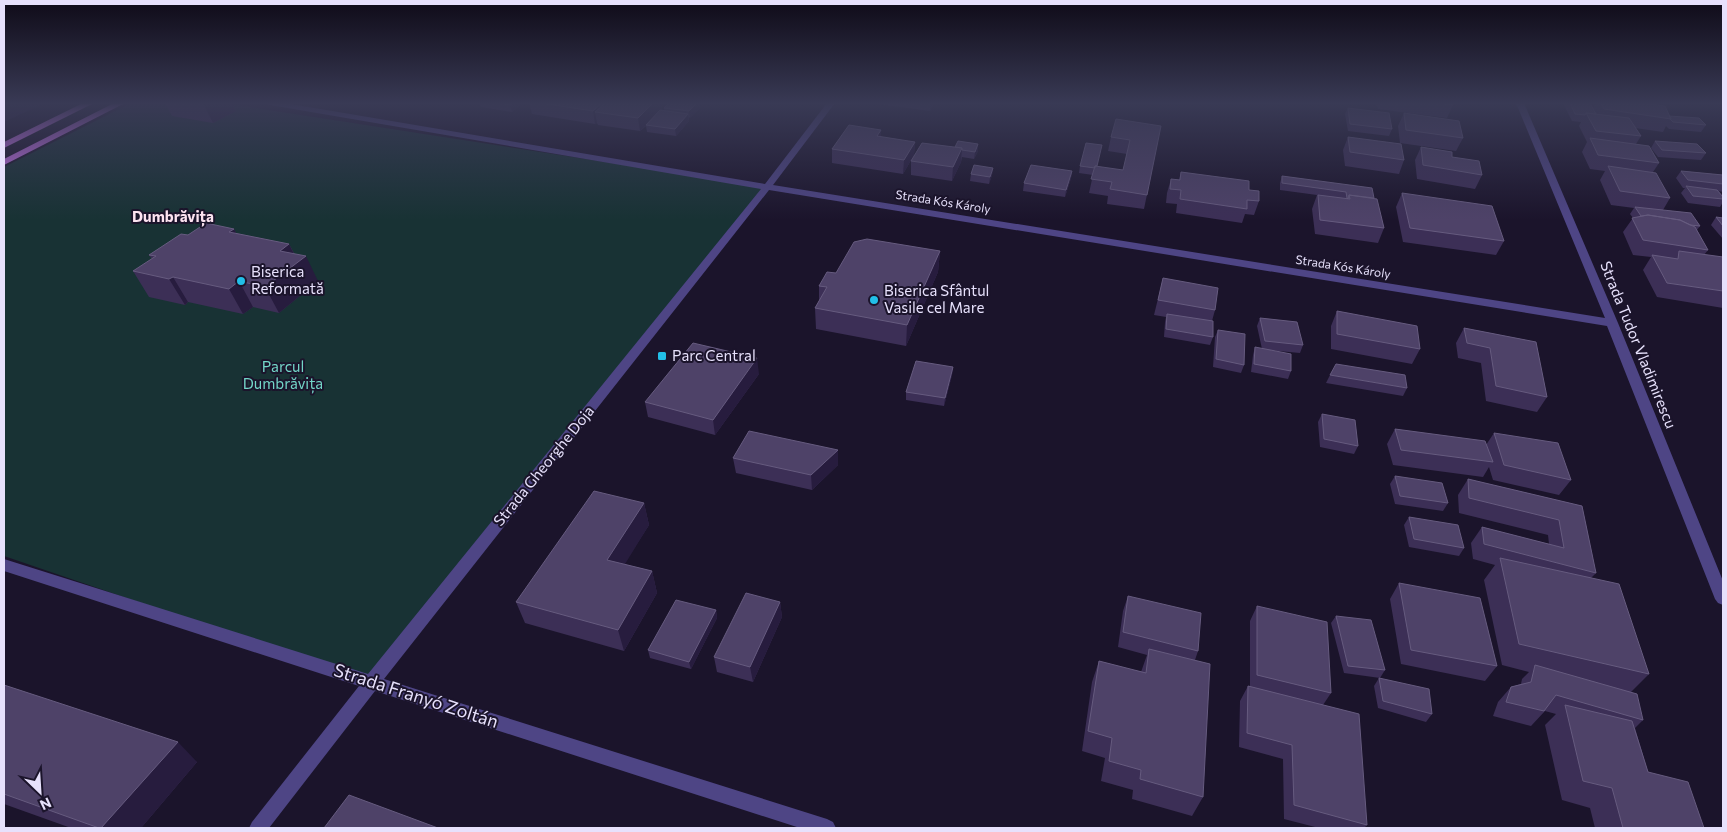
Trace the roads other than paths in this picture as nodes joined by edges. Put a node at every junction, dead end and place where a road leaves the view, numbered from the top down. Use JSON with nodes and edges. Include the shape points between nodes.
{"nodes":[{"id":1,"x":44,"y":142,"type":"edge"},
{"id":2,"x":500,"y":142,"type":"edge"},
{"id":3,"x":801,"y":142,"type":"edge"},
{"id":4,"x":1536,"y":142,"type":"edge"},
{"id":5,"x":4,"y":162,"type":"edge"},
{"id":6,"x":767,"y":187,"type":"junction"},
{"id":7,"x":1612,"y":323,"type":"junction"},
{"id":8,"x":4,"y":565,"type":"edge"},
{"id":9,"x":1723,"y":599,"type":"edge"},
{"id":10,"x":372,"y":682,"type":"junction"},
{"id":11,"x":258,"y":828,"type":"edge"},
{"id":12,"x":827,"y":828,"type":"edge"}],
"edges":[{"from":1,"to":5,"type":"main road"},
{"from":2,"to":6,"type":"street","name":"Strada Kós Károly"},
{"from":3,"to":6,"type":"street","name":"Strada Gheorghe Doja"},
{"from":4,"to":7,"type":"street","name":"Strada Tudor Vladimirescu"},
{"from":6,"to":7,"type":"street","name":"Strada Kós Károly"},
{"from":6,"to":10,"type":"street","name":"Strada Gheorghe Doja"},
{"from":7,"to":9,"type":"street","name":"Strada Tudor Vladimirescu"},
{"from":8,"to":10,"type":"street","name":"Strada Franyó Zoltán"},
{"from":10,"to":11,"type":"street","name":"Strada Gheorghe Doja"},
{"from":10,"to":12,"type":"street","name":"Strada Franyó Zoltán"}]}
